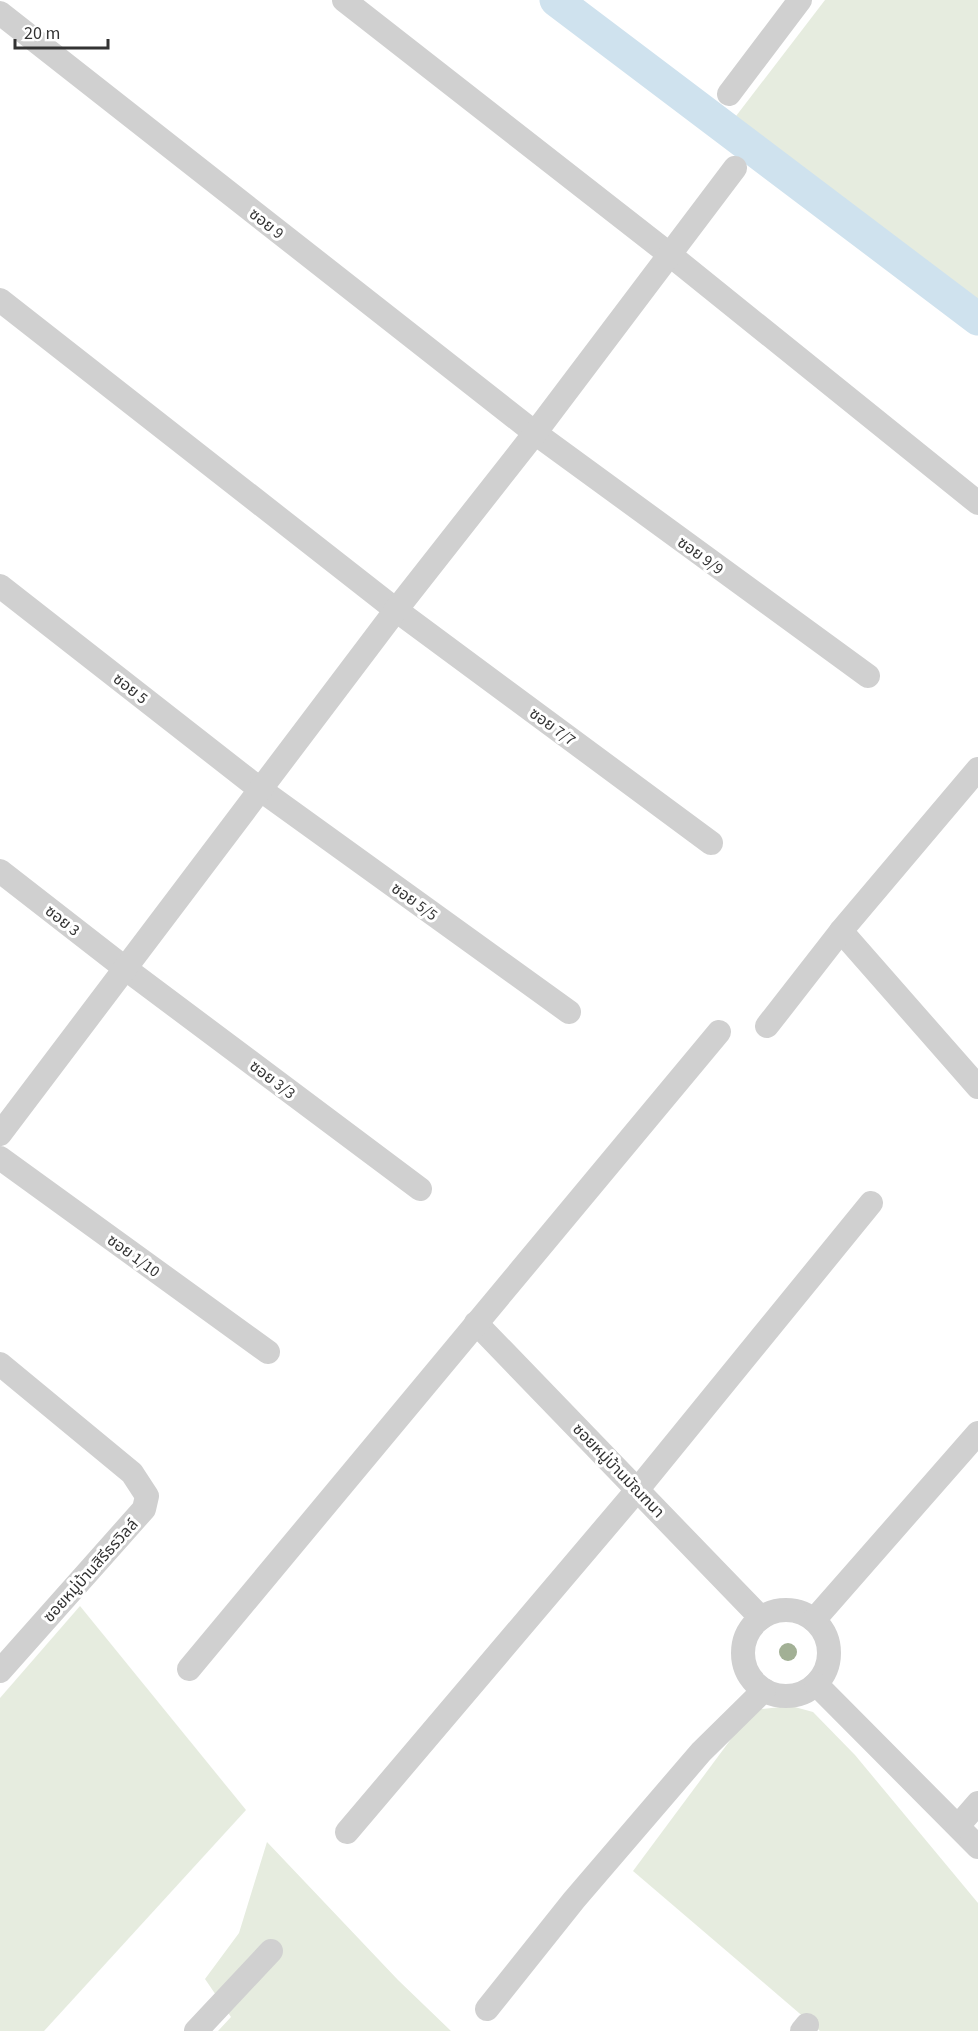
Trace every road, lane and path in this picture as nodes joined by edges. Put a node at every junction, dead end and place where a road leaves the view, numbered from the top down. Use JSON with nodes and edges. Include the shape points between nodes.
{"nodes":[{"id":1,"x":344,"y":0,"type":"edge"},
{"id":2,"x":800,"y":0,"type":"edge"},
{"id":3,"x":0,"y":13,"type":"edge"},
{"id":4,"x":729,"y":94,"type":"dead end"},
{"id":5,"x":735,"y":168,"type":"dead end"},
{"id":6,"x":669,"y":254,"type":"junction"},
{"id":7,"x":0,"y":300,"type":"edge"},
{"id":8,"x":535,"y":433,"type":"junction"},
{"id":9,"x":978,"y":503,"type":"edge"},
{"id":10,"x":0,"y":586,"type":"edge"},
{"id":11,"x":396,"y":610,"type":"junction"},
{"id":12,"x":868,"y":676,"type":"dead end"},
{"id":13,"x":976,"y":774,"type":"edge"},
{"id":14,"x":261,"y":790,"type":"junction"},
{"id":15,"x":711,"y":843,"type":"dead end"},
{"id":16,"x":0,"y":871,"type":"edge"},
{"id":17,"x":841,"y":931,"type":"junction"},
{"id":18,"x":126,"y":969,"type":"junction"},
{"id":19,"x":569,"y":1012,"type":"dead end"},
{"id":20,"x":767,"y":1026,"type":"dead end"},
{"id":21,"x":719,"y":1032,"type":"dead end"},
{"id":22,"x":978,"y":1087,"type":"edge"},
{"id":23,"x":0,"y":1134,"type":"edge"},
{"id":24,"x":0,"y":1158,"type":"edge"},
{"id":25,"x":420,"y":1189,"type":"dead end"},
{"id":26,"x":871,"y":1203,"type":"dead end"},
{"id":27,"x":476,"y":1323,"type":"junction"},
{"id":28,"x":268,"y":1352,"type":"dead end"},
{"id":29,"x":0,"y":1364,"type":"edge"},
{"id":30,"x":978,"y":1433,"type":"edge"},
{"id":31,"x":638,"y":1489,"type":"junction"},
{"id":32,"x":761,"y":1618,"type":"junction"},
{"id":33,"x":814,"y":1620,"type":"junction"},
{"id":34,"x":5,"y":1656,"type":"edge"},
{"id":35,"x":189,"y":1669,"type":"dead end"},
{"id":36,"x":816,"y":1684,"type":"junction"},
{"id":37,"x":764,"y":1690,"type":"junction"},
{"id":38,"x":978,"y":1803,"type":"edge"},
{"id":39,"x":958,"y":1826,"type":"junction"},
{"id":40,"x":347,"y":1832,"type":"dead end"},
{"id":41,"x":978,"y":1847,"type":"edge"},
{"id":42,"x":271,"y":1951,"type":"dead end"},
{"id":43,"x":487,"y":2009,"type":"dead end"},
{"id":44,"x":196,"y":2031,"type":"edge"}],
"edges":[{"from":1,"to":6,"type":"street"},
{"from":2,"to":4,"type":"street"},
{"from":3,"to":8,"type":"street","name":"ซอย 9"},
{"from":5,"to":6,"type":"street"},
{"from":6,"to":8,"type":"street"},
{"from":6,"to":9,"type":"street"},
{"from":7,"to":11,"type":"street","name":"ซอย 7/7"},
{"from":8,"to":11,"type":"street"},
{"from":8,"to":12,"type":"street","name":"ซอย 9/9"},
{"from":10,"to":14,"type":"street","name":"ซอย 5"},
{"from":11,"to":14,"type":"street"},
{"from":11,"to":15,"type":"street","name":"ซอย 7/7"},
{"from":13,"to":17,"type":"street"},
{"from":14,"to":18,"type":"street"},
{"from":14,"to":19,"type":"street","name":"ซอย 5/5"},
{"from":16,"to":18,"type":"street","name":"ซอย 3"},
{"from":17,"to":20,"type":"street"},
{"from":17,"to":22,"type":"street"},
{"from":18,"to":23,"type":"street"},
{"from":18,"to":25,"type":"street","name":"ซอย 3/3"},
{"from":21,"to":27,"type":"street"},
{"from":24,"to":28,"type":"street","name":"ซอย 1/10"},
{"from":26,"to":31,"type":"street"},
{"from":27,"to":31,"type":"street","name":"ซอยหมู่บ้านมัณฑนา"},
{"from":27,"to":35,"type":"street"},
{"from":29,"to":34,"type":"street","name":"ซอยหมู่บ้านสิรีธรวิลล์","via":[[132,1473],[147,1496],[144,1509]]},
{"from":30,"to":33,"type":"street"},
{"from":31,"to":32,"type":"street","name":"ซอยหมู่บ้านมัณฑนา"},
{"from":31,"to":40,"type":"street"},
{"from":32,"to":33,"type":"street","via":[[788,1610]]},
{"from":32,"to":37,"type":"street","via":[[751,1628],[743,1654],[753,1681]]},
{"from":33,"to":36,"type":"street","via":[[823,1631],[829,1659]]},
{"from":36,"to":37,"type":"street","via":[[791,1696]]},
{"from":36,"to":39,"type":"street"},
{"from":37,"to":43,"type":"street","via":[[701,1752]]},
{"from":38,"to":39,"type":"street"},
{"from":39,"to":41,"type":"street"},
{"from":42,"to":44,"type":"street"}]}
